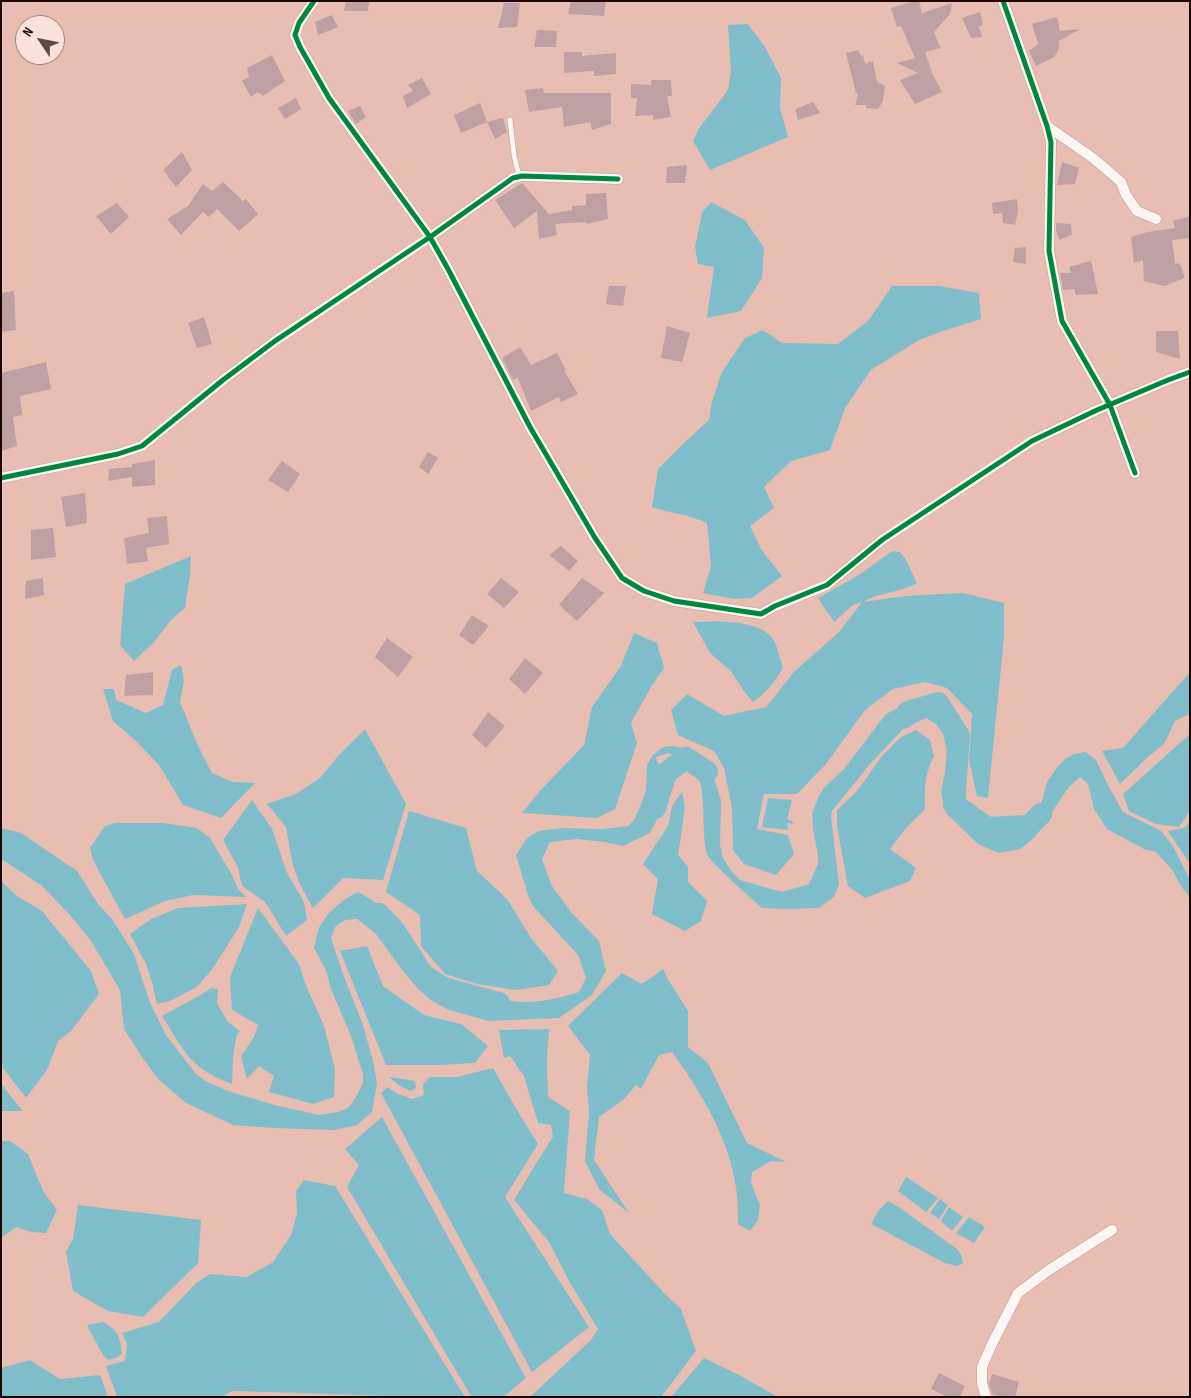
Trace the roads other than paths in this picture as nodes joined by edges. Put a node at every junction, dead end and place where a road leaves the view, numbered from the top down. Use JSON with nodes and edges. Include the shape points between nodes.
{"nodes":[{"id":1,"x":314,"y":1,"type":"edge"},
{"id":2,"x":1003,"y":1,"type":"edge"},
{"id":3,"x":510,"y":120,"type":"dead end"},
{"id":4,"x":1047,"y":126,"type":"junction"},
{"id":5,"x":519,"y":176,"type":"junction"},
{"id":6,"x":618,"y":179,"type":"dead end"},
{"id":7,"x":1156,"y":219,"type":"dead end"},
{"id":8,"x":430,"y":237,"type":"junction"},
{"id":9,"x":1190,"y":372,"type":"edge"},
{"id":10,"x":1110,"y":405,"type":"junction"},
{"id":11,"x":1135,"y":473,"type":"dead end"},
{"id":12,"x":1,"y":478,"type":"edge"},
{"id":13,"x":1112,"y":1230,"type":"dead end"},
{"id":14,"x":986,"y":1397,"type":"edge"}],
"edges":[{"from":1,"to":8,"type":"street","via":[[296,30],[296,40],[328,98]]},
{"from":2,"to":4,"type":"street"},
{"from":3,"to":5,"type":"lane"},
{"from":4,"to":7,"type":"street","via":[[1121,182],[1138,212]]},
{"from":4,"to":10,"type":"street","via":[[1051,142],[1049,251],[1062,321]]},
{"from":5,"to":6,"type":"street"},
{"from":5,"to":8,"type":"street"},
{"from":8,"to":10,"type":"street","via":[[530,427],[595,538],[622,578],[644,591],[674,602],[761,614],[827,585],[882,540],[1032,441]]},
{"from":8,"to":12,"type":"street","via":[[275,341],[142,446]]},
{"from":9,"to":10,"type":"street"},
{"from":10,"to":11,"type":"street"},
{"from":13,"to":14,"type":"street","via":[[1018,1293],[982,1367]]}]}
